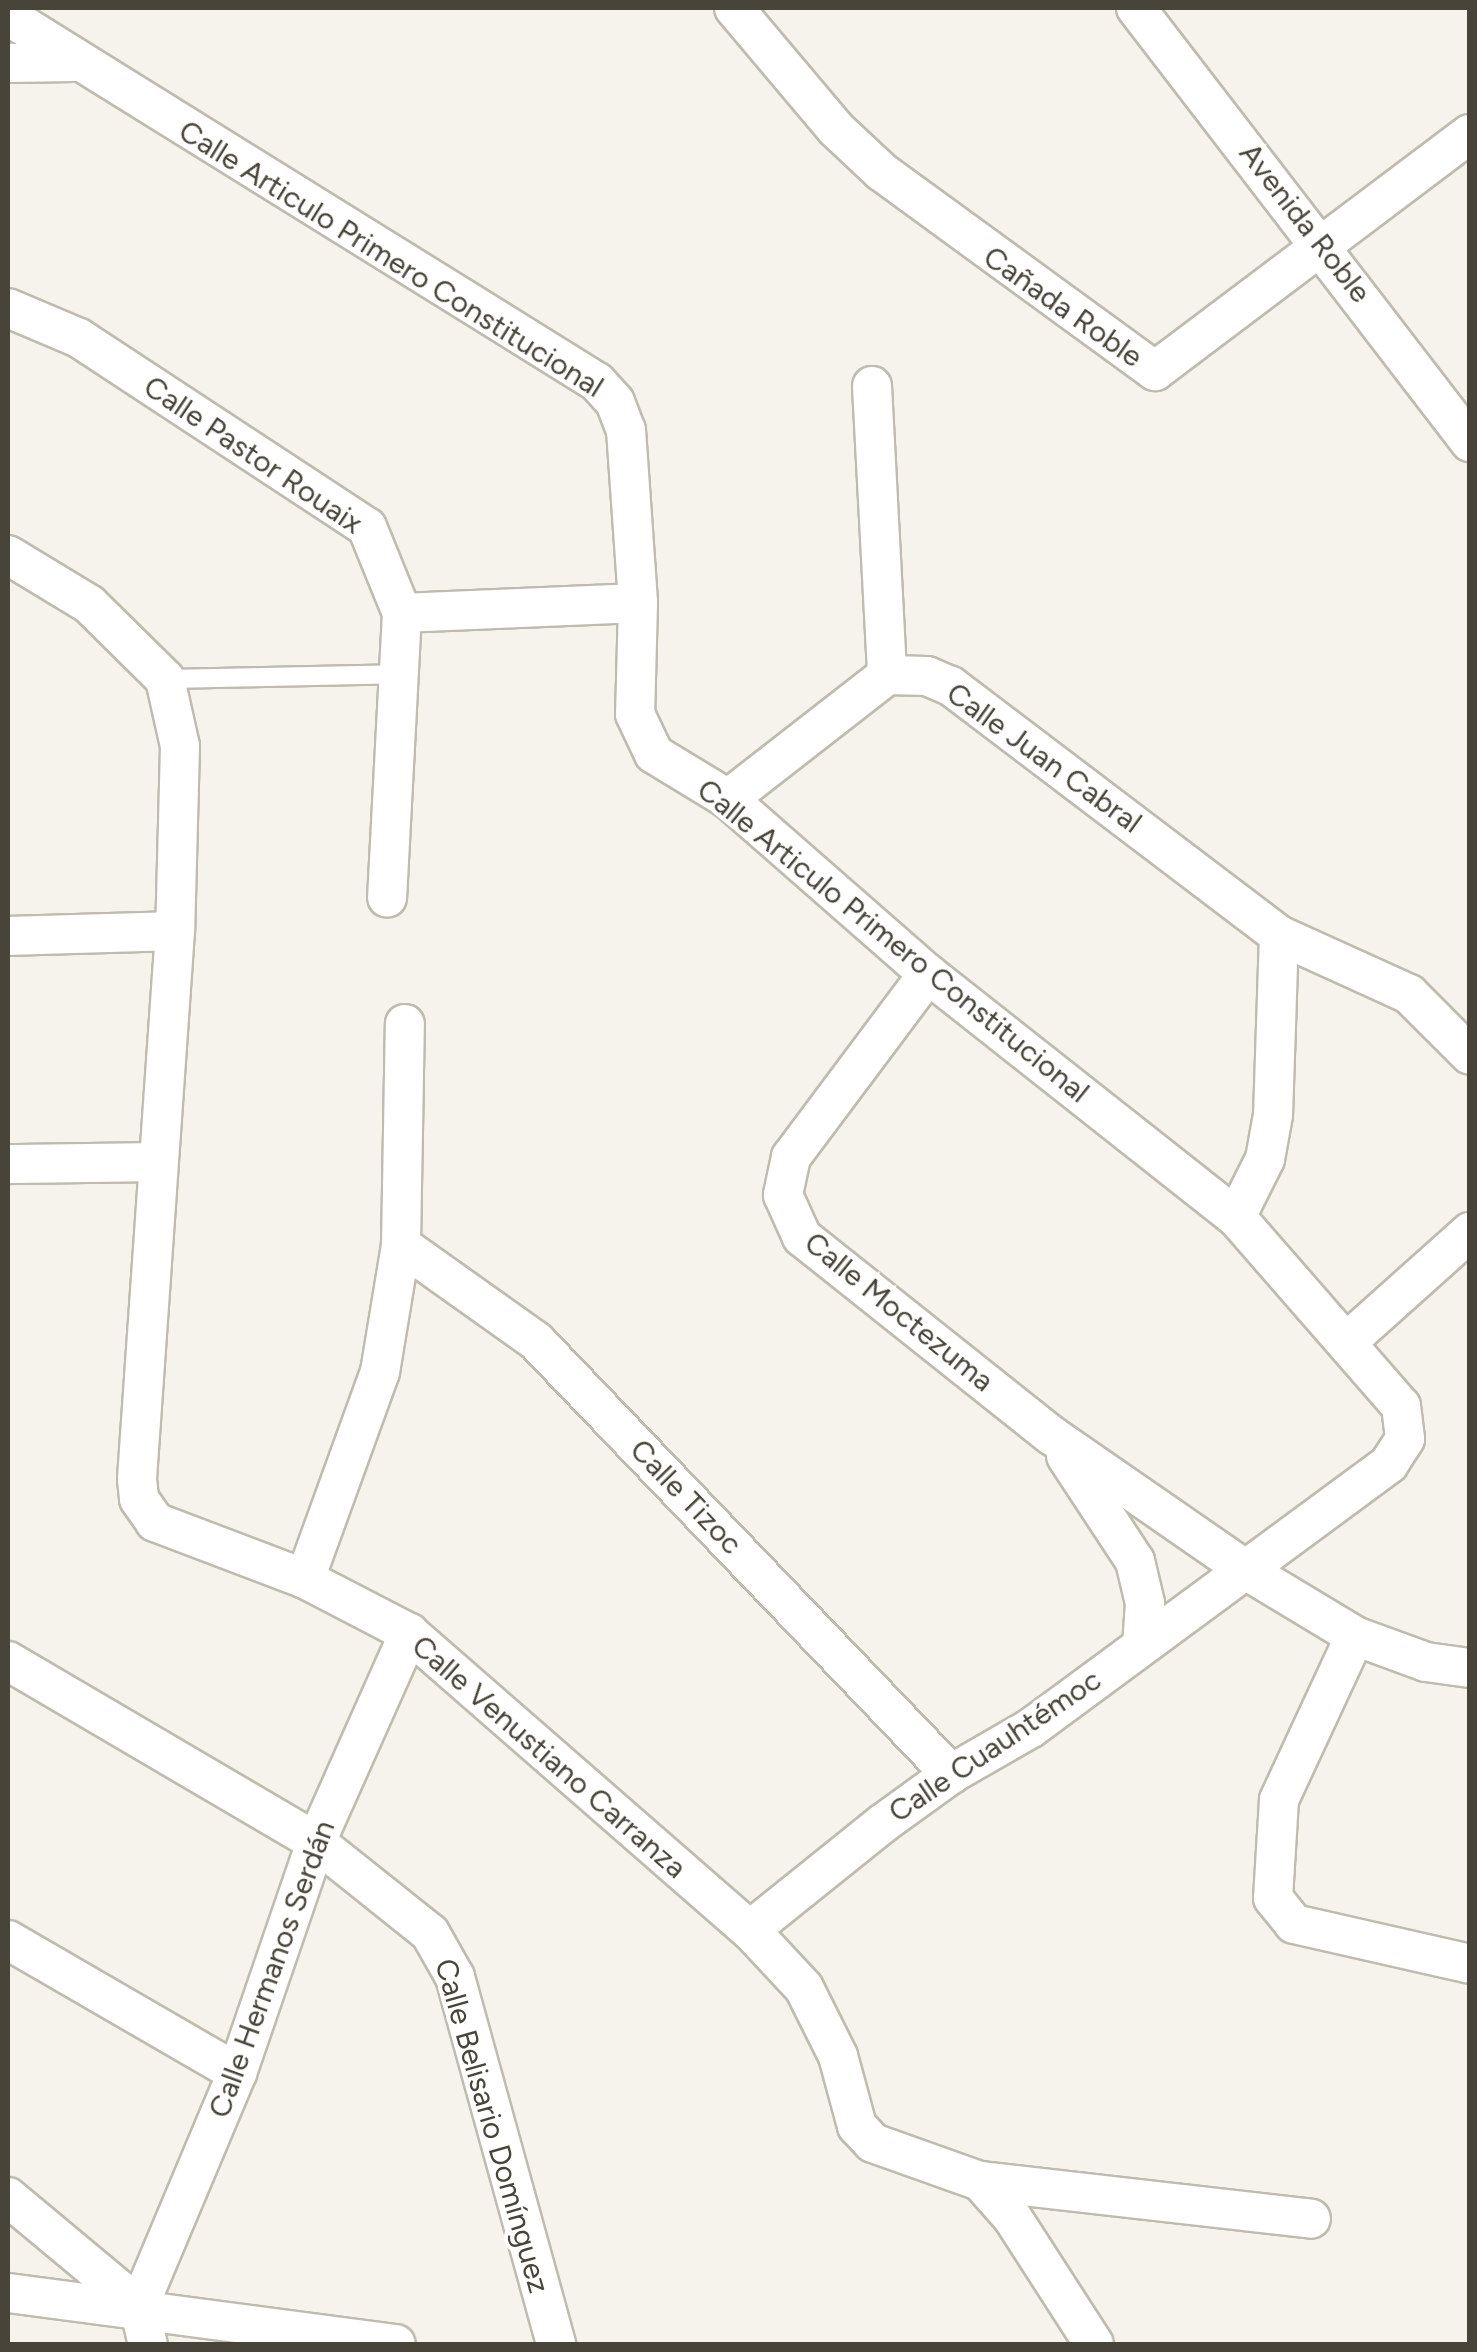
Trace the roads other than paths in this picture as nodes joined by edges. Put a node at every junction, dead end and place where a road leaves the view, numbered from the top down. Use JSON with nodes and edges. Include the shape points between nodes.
{"nodes":[{"id":1,"x":734,"y":8,"type":"edge"},
{"id":2,"x":1136,"y":8,"type":"edge"},
{"id":3,"x":8,"y":16,"type":"edge"},
{"id":4,"x":74,"y":62,"type":"junction"},
{"id":5,"x":8,"y":63,"type":"edge"},
{"id":6,"x":1470,"y":134,"type":"edge"},
{"id":7,"x":1320,"y":241,"type":"junction"},
{"id":8,"x":8,"y":308,"type":"edge"},
{"id":9,"x":872,"y":386,"type":"dead end"},
{"id":10,"x":1470,"y":442,"type":"edge"},
{"id":11,"x":8,"y":556,"type":"edge"},
{"id":12,"x":638,"y":603,"type":"junction"},
{"id":13,"x":402,"y":613,"type":"junction"},
{"id":14,"x":400,"y":674,"type":"junction"},
{"id":15,"x":888,"y":675,"type":"junction"},
{"id":16,"x":165,"y":679,"type":"junction"},
{"id":17,"x":728,"y":800,"type":"junction"},
{"id":18,"x":387,"y":898,"type":"dead end"},
{"id":19,"x":175,"y":931,"type":"junction"},
{"id":20,"x":1279,"y":935,"type":"junction"},
{"id":21,"x":8,"y":936,"type":"edge"},
{"id":22,"x":928,"y":974,"type":"junction"},
{"id":23,"x":405,"y":1024,"type":"dead end"},
{"id":24,"x":1470,"y":1055,"type":"edge"},
{"id":25,"x":158,"y":1162,"type":"junction"},
{"id":26,"x":8,"y":1164,"type":"edge"},
{"id":27,"x":1236,"y":1217,"type":"junction"},
{"id":28,"x":1470,"y":1232,"type":"edge"},
{"id":29,"x":401,"y":1245,"type":"junction"},
{"id":30,"x":1348,"y":1341,"type":"junction"},
{"id":31,"x":1051,"y":1435,"type":"junction"},
{"id":32,"x":1405,"y":1438,"type":"joint"},
{"id":33,"x":1248,"y":1572,"type":"junction"},
{"id":34,"x":305,"y":1579,"type":"junction"},
{"id":35,"x":408,"y":1634,"type":"junction"},
{"id":36,"x":1355,"y":1636,"type":"junction"},
{"id":37,"x":1142,"y":1642,"type":"junction"},
{"id":38,"x":8,"y":1660,"type":"edge"},
{"id":39,"x":1470,"y":1668,"type":"edge"},
{"id":40,"x":950,"y":1774,"type":"junction"},
{"id":41,"x":316,"y":1842,"type":"junction"},
{"id":42,"x":750,"y":1930,"type":"junction"},
{"id":43,"x":8,"y":1940,"type":"edge"},
{"id":44,"x":1470,"y":1964,"type":"edge"},
{"id":45,"x":237,"y":2073,"type":"junction"},
{"id":46,"x":980,"y":2181,"type":"junction"},
{"id":47,"x":8,"y":2197,"type":"edge"},
{"id":48,"x":1311,"y":2219,"type":"dead end"},
{"id":49,"x":8,"y":2294,"type":"edge"},
{"id":50,"x":139,"y":2306,"type":"junction"},
{"id":51,"x":148,"y":2344,"type":"edge"},
{"id":52,"x":396,"y":2344,"type":"edge"},
{"id":53,"x":556,"y":2344,"type":"edge"},
{"id":54,"x":1094,"y":2344,"type":"edge"}],
"edges":[{"from":1,"to":7,"type":"street","name":"Cañada Roble","via":[[836,130],[882,172],[1154,372]]},
{"from":2,"to":7,"type":"street","name":"Avenida Roble"},
{"from":3,"to":4,"type":"street","name":"Calle Articulo Primero Constitucional"},
{"from":4,"to":5,"type":"street"},
{"from":4,"to":12,"type":"street","name":"Calle Articulo Primero Constitucional","via":[[597,382],[615,402],[626,430]]},
{"from":6,"to":7,"type":"street","name":"Cañada Roble"},
{"from":7,"to":10,"type":"street","name":"Avenida Roble"},
{"from":8,"to":13,"type":"street","name":"Calle Pastor Rouaix","via":[[79,338],[367,526]]},
{"from":9,"to":15,"type":"street"},
{"from":11,"to":16,"type":"street","via":[[90,604]]},
{"from":12,"to":13,"type":"street"},
{"from":12,"to":17,"type":"street","name":"Calle Articulo Primero Constitucional","via":[[634,714],[654,754]]},
{"from":13,"to":14,"type":"street","name":"Calle Pastor Rouaix"},
{"from":14,"to":16,"type":"lane"},
{"from":14,"to":18,"type":"street","name":"Calle Pastor Rouaix"},
{"from":15,"to":17,"type":"street"},
{"from":15,"to":20,"type":"street","name":"Calle Juan Cabral","via":[[927,676],[951,686]]},
{"from":16,"to":19,"type":"street","via":[[180,746]]},
{"from":17,"to":22,"type":"street","name":"Calle Articulo Primero Constitucional"},
{"from":19,"to":21,"type":"street"},
{"from":19,"to":25,"type":"street","name":"Calle Venustiano Carranza"},
{"from":20,"to":24,"type":"street","name":"Calle Juan Cabral","via":[[1410,994]]},
{"from":20,"to":27,"type":"street","via":[[1272,1115],[1265,1159]]},
{"from":22,"to":27,"type":"street","name":"Calle Articulo Primero Constitucional"},
{"from":22,"to":31,"type":"street","name":"Calle Moctezuma","via":[[791,1157],[783,1195],[802,1237]]},
{"from":23,"to":29,"type":"street"},
{"from":25,"to":26,"type":"street"},
{"from":25,"to":34,"type":"street","name":"Calle Venustiano Carranza","via":[[140,1499],[155,1522],[173,1533]]},
{"from":27,"to":30,"type":"street","name":"Calle Articulo Primero Constitucional"},
{"from":28,"to":30,"type":"street"},
{"from":29,"to":34,"type":"street","via":[[380,1372]]},
{"from":29,"to":40,"type":"street","name":"Calle Tizoc","via":[[536,1341]]},
{"from":30,"to":32,"type":"street","name":"Calle Articulo Primero Constitucional","via":[[1401,1406]]},
{"from":31,"to":33,"type":"street","name":"Calle Moctezuma"},
{"from":31,"to":37,"type":"street","via":[[1134,1561],[1144,1603]]},
{"from":32,"to":33,"type":"street","name":"Calle Cuauhtémoc","via":[[1389,1464]]},
{"from":33,"to":36,"type":"street","name":"Calle Moctezuma"},
{"from":33,"to":37,"type":"street","name":"Calle Cuauhtémoc"},
{"from":34,"to":35,"type":"street","name":"Calle Venustiano Carranza"},
{"from":35,"to":41,"type":"street","name":"Calle Hermanos Serdán"},
{"from":35,"to":42,"type":"street","name":"Calle Venustiano Carranza"},
{"from":36,"to":39,"type":"street","name":"Calle Moctezuma","via":[[1426,1662]]},
{"from":36,"to":44,"type":"street","via":[[1279,1800],[1273,1898],[1294,1924]]},
{"from":37,"to":40,"type":"street","name":"Calle Cuauhtémoc","via":[[1032,1728]]},
{"from":38,"to":41,"type":"street","name":"Calle Belisario Domínguez"},
{"from":40,"to":42,"type":"street","name":"Calle Cuauhtémoc"},
{"from":41,"to":45,"type":"street","name":"Calle Hermanos Serdán"},
{"from":41,"to":53,"type":"street","name":"Calle Belisario Domínguez","via":[[430,1933],[445,1954]]},
{"from":42,"to":46,"type":"street","name":"Calle Venustiano Carranza","via":[[804,1988],[838,2056],[857,2126],[873,2143]]},
{"from":43,"to":45,"type":"street"},
{"from":45,"to":50,"type":"street","name":"Calle Hermanos Serdán"},
{"from":46,"to":48,"type":"street","name":"Calle Venustiano Carranza"},
{"from":46,"to":54,"type":"street","via":[[1012,2217]]},
{"from":47,"to":50,"type":"street"},
{"from":49,"to":50,"type":"street"},
{"from":50,"to":51,"type":"street"},
{"from":50,"to":52,"type":"street"}]}
